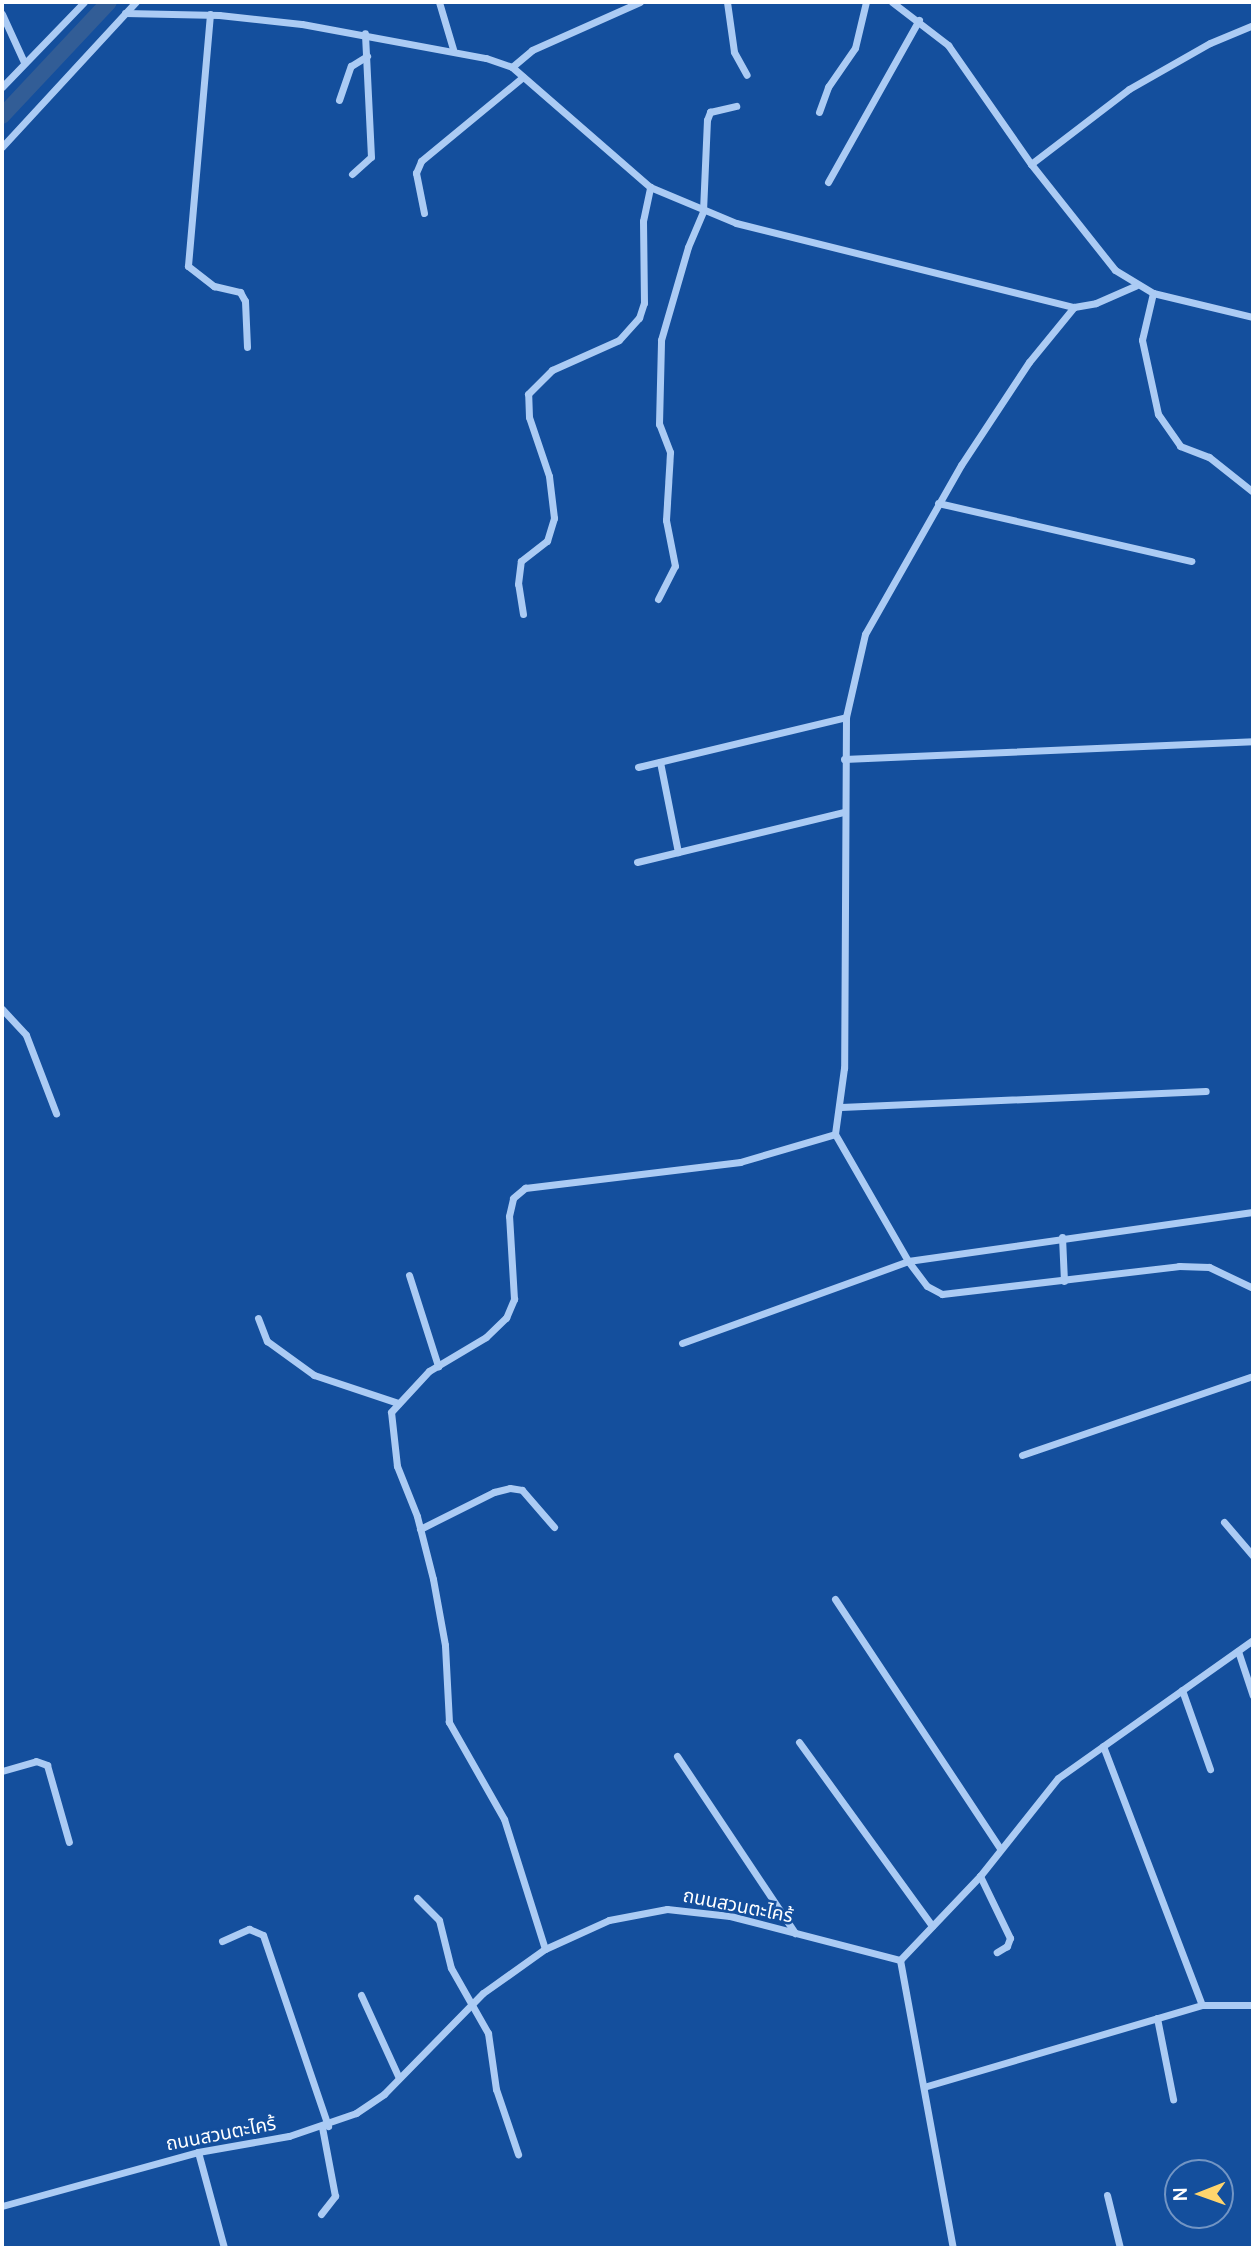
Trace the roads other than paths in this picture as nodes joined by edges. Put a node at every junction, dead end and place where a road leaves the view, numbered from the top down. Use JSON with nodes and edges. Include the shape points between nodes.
{"nodes":[{"id":1,"x":84,"y":2,"type":"edge"},
{"id":2,"x":136,"y":2,"type":"edge"},
{"id":3,"x":439,"y":2,"type":"edge"},
{"id":4,"x":640,"y":2,"type":"edge"},
{"id":5,"x":727,"y":2,"type":"edge"},
{"id":6,"x":866,"y":2,"type":"edge"},
{"id":7,"x":892,"y":2,"type":"edge"},
{"id":8,"x":125,"y":13,"type":"junction"},
{"id":9,"x":2,"y":14,"type":"edge"},
{"id":10,"x":210,"y":14,"type":"junction"},
{"id":11,"x":919,"y":20,"type":"junction"},
{"id":12,"x":1253,"y":25,"type":"edge"},
{"id":13,"x":1245,"y":29,"type":"junction"},
{"id":14,"x":365,"y":33,"type":"junction"},
{"id":15,"x":1253,"y":34,"type":"edge"},
{"id":16,"x":453,"y":49,"type":"junction"},
{"id":17,"x":367,"y":56,"type":"junction"},
{"id":18,"x":24,"y":62,"type":"junction"},
{"id":19,"x":512,"y":67,"type":"junction"},
{"id":20,"x":747,"y":75,"type":"dead end"},
{"id":21,"x":523,"y":77,"type":"junction"},
{"id":22,"x":2,"y":87,"type":"edge"},
{"id":23,"x":339,"y":100,"type":"dead end"},
{"id":24,"x":736,"y":106,"type":"dead end"},
{"id":25,"x":819,"y":112,"type":"dead end"},
{"id":26,"x":3,"y":143,"type":"edge"},
{"id":27,"x":1031,"y":164,"type":"junction"},
{"id":28,"x":352,"y":174,"type":"dead end"},
{"id":29,"x":828,"y":182,"type":"dead end"},
{"id":30,"x":650,"y":187,"type":"junction"},
{"id":31,"x":703,"y":211,"type":"junction"},
{"id":32,"x":424,"y":213,"type":"dead end"},
{"id":33,"x":1135,"y":286,"type":"junction"},
{"id":34,"x":1153,"y":293,"type":"junction"},
{"id":35,"x":1074,"y":307,"type":"junction"},
{"id":36,"x":1253,"y":317,"type":"edge"},
{"id":37,"x":247,"y":348,"type":"dead end"},
{"id":38,"x":1253,"y":492,"type":"edge"},
{"id":39,"x":938,"y":503,"type":"junction"},
{"id":40,"x":1191,"y":561,"type":"dead end"},
{"id":41,"x":658,"y":599,"type":"dead end"},
{"id":42,"x":523,"y":614,"type":"dead end"},
{"id":43,"x":846,"y":717,"type":"junction"},
{"id":44,"x":1253,"y":741,"type":"edge"},
{"id":45,"x":844,"y":759,"type":"junction"},
{"id":46,"x":660,"y":762,"type":"junction"},
{"id":47,"x":639,"y":767,"type":"dead end"},
{"id":48,"x":843,"y":812,"type":"junction"},
{"id":49,"x":678,"y":852,"type":"junction"},
{"id":50,"x":637,"y":862,"type":"dead end"},
{"id":51,"x":2,"y":1009,"type":"edge"},
{"id":52,"x":1206,"y":1091,"type":"dead end"},
{"id":53,"x":841,"y":1107,"type":"junction"},
{"id":54,"x":56,"y":1113,"type":"dead end"},
{"id":55,"x":835,"y":1134,"type":"junction"},
{"id":56,"x":1253,"y":1212,"type":"edge"},
{"id":57,"x":1062,"y":1237,"type":"junction"},
{"id":58,"x":908,"y":1261,"type":"junction"},
{"id":59,"x":409,"y":1275,"type":"dead end"},
{"id":60,"x":1064,"y":1281,"type":"junction"},
{"id":61,"x":1253,"y":1288,"type":"edge"},
{"id":62,"x":258,"y":1318,"type":"dead end"},
{"id":63,"x":682,"y":1343,"type":"dead end"},
{"id":64,"x":438,"y":1366,"type":"junction"},
{"id":65,"x":1253,"y":1376,"type":"edge"},
{"id":66,"x":398,"y":1403,"type":"junction"},
{"id":67,"x":1023,"y":1455,"type":"dead end"},
{"id":68,"x":1224,"y":1522,"type":"dead end"},
{"id":69,"x":554,"y":1528,"type":"dead end"},
{"id":70,"x":420,"y":1529,"type":"junction"},
{"id":71,"x":1253,"y":1556,"type":"edge"},
{"id":72,"x":835,"y":1599,"type":"dead end"},
{"id":73,"x":1253,"y":1640,"type":"edge"},
{"id":74,"x":1238,"y":1651,"type":"junction"},
{"id":75,"x":1182,"y":1690,"type":"junction"},
{"id":76,"x":1253,"y":1696,"type":"edge"},
{"id":77,"x":799,"y":1742,"type":"dead end"},
{"id":78,"x":1103,"y":1746,"type":"junction"},
{"id":79,"x":677,"y":1756,"type":"dead end"},
{"id":80,"x":1210,"y":1769,"type":"dead end"},
{"id":81,"x":2,"y":1770,"type":"edge"},
{"id":82,"x":69,"y":1842,"type":"dead end"},
{"id":83,"x":1000,"y":1848,"type":"junction"},
{"id":84,"x":981,"y":1876,"type":"junction"},
{"id":85,"x":417,"y":1898,"type":"dead end"},
{"id":86,"x":932,"y":1926,"type":"junction"},
{"id":87,"x":795,"y":1933,"type":"junction"},
{"id":88,"x":222,"y":1941,"type":"dead end"},
{"id":89,"x":545,"y":1949,"type":"junction"},
{"id":90,"x":997,"y":1952,"type":"dead end"},
{"id":91,"x":900,"y":1959,"type":"junction"},
{"id":92,"x":361,"y":1995,"type":"dead end"},
{"id":93,"x":472,"y":2005,"type":"junction"},
{"id":94,"x":1202,"y":2005,"type":"junction"},
{"id":95,"x":1253,"y":2005,"type":"edge"},
{"id":96,"x":1157,"y":2018,"type":"junction"},
{"id":97,"x":399,"y":2078,"type":"junction"},
{"id":98,"x":927,"y":2086,"type":"junction"},
{"id":99,"x":1173,"y":2099,"type":"dead end"},
{"id":100,"x":325,"y":2127,"type":"junction"},
{"id":101,"x":198,"y":2152,"type":"junction"},
{"id":102,"x":518,"y":2154,"type":"dead end"},
{"id":103,"x":1107,"y":2195,"type":"dead end"},
{"id":104,"x":2,"y":2206,"type":"edge"},
{"id":105,"x":321,"y":2214,"type":"dead end"},
{"id":106,"x":224,"y":2248,"type":"edge"},
{"id":107,"x":953,"y":2248,"type":"edge"},
{"id":108,"x":1120,"y":2248,"type":"edge"}],
"edges":[{"from":1,"to":18,"type":"street"},
{"from":2,"to":8,"type":"street"},
{"from":3,"to":16,"type":"street"},
{"from":4,"to":19,"type":"street","via":[[532,50]]},
{"from":5,"to":20,"type":"street","via":[[734,52]]},
{"from":6,"to":25,"type":"street","via":[[855,48],[828,87]]},
{"from":7,"to":11,"type":"street"},
{"from":8,"to":10,"type":"street"},
{"from":8,"to":26,"type":"street"},
{"from":9,"to":18,"type":"street"},
{"from":10,"to":14,"type":"street"},
{"from":10,"to":37,"type":"street","via":[[188,265],[214,286],[240,292],[245,301]]},
{"from":11,"to":27,"type":"street","via":[[947,45]]},
{"from":11,"to":29,"type":"street"},
{"from":12,"to":13,"type":"street"},
{"from":13,"to":15,"type":"street"},
{"from":13,"to":27,"type":"street","via":[[1129,89]]},
{"from":14,"to":16,"type":"street"},
{"from":14,"to":17,"type":"street"},
{"from":16,"to":19,"type":"street"},
{"from":17,"to":23,"type":"street","via":[[351,66]]},
{"from":17,"to":28,"type":"street","via":[[371,157]]},
{"from":18,"to":22,"type":"street"},
{"from":19,"to":21,"type":"street"},
{"from":21,"to":30,"type":"street"},
{"from":21,"to":32,"type":"street","via":[[421,161],[416,173]]},
{"from":24,"to":31,"type":"street","via":[[710,112],[706,120]]},
{"from":27,"to":33,"type":"street","via":[[1093,247]]},
{"from":30,"to":31,"type":"street"},
{"from":30,"to":42,"type":"street","via":[[643,221],[644,303],[639,318],[619,340],[552,370],[528,394],[529,417],[550,476],[554,518],[547,541],[521,562],[518,584]]},
{"from":31,"to":35,"type":"street","via":[[778,235]]},
{"from":31,"to":41,"type":"street","via":[[661,340],[659,424],[670,452],[666,520],[675,566]]},
{"from":33,"to":34,"type":"street"},
{"from":33,"to":35,"type":"street"},
{"from":34,"to":36,"type":"street"},
{"from":34,"to":38,"type":"street","via":[[1142,340],[1158,414],[1180,446],[1209,457]]},
{"from":35,"to":39,"type":"street","via":[[1029,362]]},
{"from":39,"to":40,"type":"street"},
{"from":39,"to":43,"type":"street","via":[[865,634]]},
{"from":43,"to":45,"type":"street"},
{"from":43,"to":46,"type":"street"},
{"from":44,"to":45,"type":"street"},
{"from":45,"to":48,"type":"street"},
{"from":46,"to":47,"type":"street"},
{"from":46,"to":49,"type":"street"},
{"from":48,"to":49,"type":"street"},
{"from":48,"to":53,"type":"street"},
{"from":49,"to":50,"type":"street"},
{"from":51,"to":54,"type":"street","via":[[26,1035]]},
{"from":52,"to":53,"type":"street"},
{"from":53,"to":55,"type":"street"},
{"from":55,"to":58,"type":"street"},
{"from":55,"to":64,"type":"street","via":[[740,1162],[525,1188],[513,1198],[509,1216],[514,1299],[506,1318],[486,1337]]},
{"from":56,"to":57,"type":"street"},
{"from":57,"to":58,"type":"street"},
{"from":57,"to":60,"type":"street"},
{"from":58,"to":60,"type":"street","via":[[927,1286],[942,1294]]},
{"from":58,"to":63,"type":"street"},
{"from":59,"to":64,"type":"street"},
{"from":60,"to":61,"type":"street","via":[[1178,1266],[1209,1267]]},
{"from":62,"to":66,"type":"street","via":[[267,1341],[314,1375]]},
{"from":64,"to":66,"type":"street"},
{"from":65,"to":67,"type":"street"},
{"from":66,"to":70,"type":"street","via":[[391,1412],[390,1435]]},
{"from":68,"to":71,"type":"street"},
{"from":69,"to":70,"type":"street","via":[[522,1490],[510,1488]]},
{"from":70,"to":89,"type":"street","via":[[445,1645],[449,1722],[504,1819]]},
{"from":72,"to":83,"type":"street"},
{"from":73,"to":74,"type":"street"},
{"from":74,"to":75,"type":"street"},
{"from":74,"to":76,"type":"street"},
{"from":75,"to":78,"type":"street"},
{"from":75,"to":80,"type":"street"},
{"from":77,"to":86,"type":"street"},
{"from":78,"to":83,"type":"street","via":[[1058,1778]]},
{"from":78,"to":94,"type":"street"},
{"from":79,"to":87,"type":"street"},
{"from":81,"to":82,"type":"street","via":[[36,1761],[47,1765]]},
{"from":83,"to":84,"type":"street"},
{"from":84,"to":86,"type":"street"},
{"from":84,"to":90,"type":"street","via":[[1010,1938]]},
{"from":85,"to":93,"type":"street","via":[[439,1920],[451,1968]]},
{"from":86,"to":91,"type":"street"},
{"from":87,"to":89,"type":"street","name":"ถนนสวนตะไคร้","via":[[730,1916],[667,1909],[609,1920]]},
{"from":87,"to":91,"type":"street","name":"ถนนสวนตะไคร้"},
{"from":88,"to":100,"type":"street","via":[[249,1929],[263,1935]]},
{"from":89,"to":93,"type":"street","name":"ถนนสวนตะไคร้"},
{"from":91,"to":98,"type":"street"},
{"from":92,"to":97,"type":"street"},
{"from":93,"to":97,"type":"street","name":"ถนนสวนตะไคร้"},
{"from":93,"to":102,"type":"street","via":[[488,2033],[496,2089]]},
{"from":94,"to":95,"type":"street"},
{"from":94,"to":96,"type":"street"},
{"from":96,"to":98,"type":"street"},
{"from":96,"to":99,"type":"street"},
{"from":97,"to":100,"type":"street","name":"ถนนสวนตะไคร้","via":[[356,2113]]},
{"from":98,"to":107,"type":"street"},
{"from":100,"to":101,"type":"street","name":"ถนนสวนตะไคร้"},
{"from":100,"to":105,"type":"street","via":[[335,2196]]},
{"from":101,"to":104,"type":"street","name":"ถนนสวนตะไคร้"},
{"from":101,"to":106,"type":"street"},
{"from":103,"to":108,"type":"street"}]}
